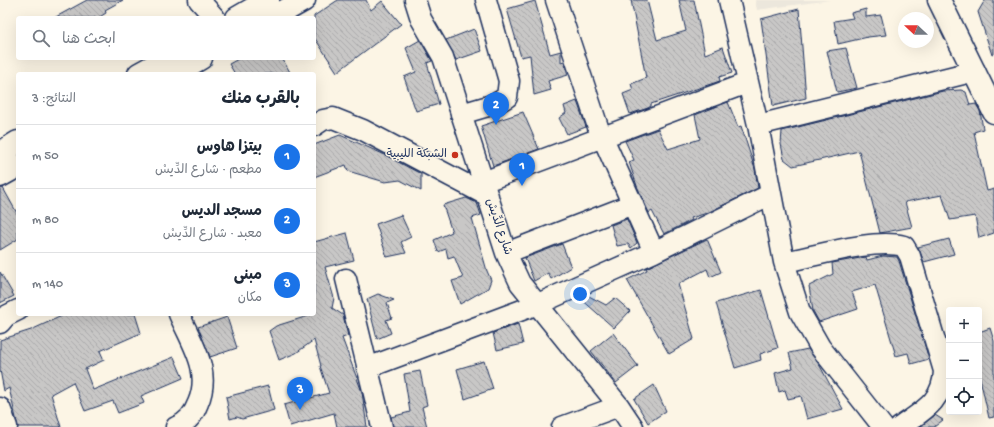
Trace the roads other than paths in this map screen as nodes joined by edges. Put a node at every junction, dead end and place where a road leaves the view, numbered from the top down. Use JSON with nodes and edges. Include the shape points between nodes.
{"nodes":[{"id":1,"x":199,"y":0,"type":"edge"},
{"id":2,"x":268,"y":0,"type":"edge"},
{"id":3,"x":304,"y":0,"type":"edge"},
{"id":4,"x":415,"y":0,"type":"edge"},
{"id":5,"x":486,"y":0,"type":"edge"},
{"id":6,"x":556,"y":0,"type":"edge"},
{"id":7,"x":728,"y":0,"type":"edge"},
{"id":8,"x":938,"y":0,"type":"edge"},
{"id":9,"x":955,"y":0,"type":"edge"},
{"id":10,"x":213,"y":16,"type":"edge"},
{"id":11,"x":241,"y":16,"type":"edge"},
{"id":12,"x":276,"y":16,"type":"edge"},
{"id":13,"x":164,"y":60,"type":"edge"},
{"id":14,"x":198,"y":60,"type":"edge"},
{"id":15,"x":975,"y":70,"type":"junction"},
{"id":16,"x":144,"y":72,"type":"edge"},
{"id":17,"x":177,"y":72,"type":"edge"},
{"id":18,"x":747,"y":83,"type":"junction"},
{"id":19,"x":994,"y":84,"type":"edge"},
{"id":20,"x":994,"y":112,"type":"edge"},
{"id":21,"x":461,"y":114,"type":"junction"},
{"id":22,"x":316,"y":125,"type":"edge"},
{"id":23,"x":758,"y":125,"type":"junction"},
{"id":24,"x":603,"y":137,"type":"junction"},
{"id":25,"x":16,"y":143,"type":"edge"},
{"id":26,"x":0,"y":154,"type":"edge"},
{"id":27,"x":16,"y":167,"type":"edge"},
{"id":28,"x":0,"y":176,"type":"edge"},
{"id":29,"x":485,"y":189,"type":"junction"},
{"id":30,"x":771,"y":194,"type":"junction"},
{"id":31,"x":633,"y":204,"type":"junction"},
{"id":32,"x":654,"y":252,"type":"junction"},
{"id":33,"x":506,"y":253,"type":"junction"},
{"id":34,"x":784,"y":262,"type":"junction"},
{"id":35,"x":346,"y":279,"type":"dead end"},
{"id":36,"x":538,"y":304,"type":"junction"},
{"id":37,"x":16,"y":311,"type":"edge"},
{"id":38,"x":180,"y":316,"type":"edge"},
{"id":39,"x":0,"y":323,"type":"edge"},
{"id":40,"x":367,"y":368,"type":"junction"},
{"id":41,"x":619,"y":406,"type":"junction"},
{"id":42,"x":0,"y":408,"type":"edge"},
{"id":43,"x":182,"y":426,"type":"edge"},
{"id":44,"x":7,"y":427,"type":"edge"},
{"id":45,"x":382,"y":427,"type":"edge"},
{"id":46,"x":562,"y":427,"type":"edge"},
{"id":47,"x":633,"y":427,"type":"edge"},
{"id":48,"x":883,"y":427,"type":"edge"},
{"id":49,"x":900,"y":427,"type":"edge"}],
"edges":[{"from":1,"to":10,"type":"street"},
{"from":2,"to":11,"type":"main road"},
{"from":3,"to":12,"type":"main road"},
{"from":4,"to":21,"type":"street","name":"شارع الدِّيسْ","via":[[421,19],[443,57]]},
{"from":5,"to":21,"type":"street","via":[[510,81],[507,97],[495,104]]},
{"from":6,"to":24,"type":"street"},
{"from":7,"to":18,"type":"street"},
{"from":8,"to":15,"type":"main road"},
{"from":9,"to":19,"type":"main road"},
{"from":13,"to":16,"type":"main road"},
{"from":14,"to":17,"type":"main road"},
{"from":15,"to":20,"type":"main road"},
{"from":15,"to":23,"type":"street"},
{"from":18,"to":23,"type":"street"},
{"from":18,"to":24,"type":"street"},
{"from":21,"to":29,"type":"street","name":"شارع الدِّيسْ"},
{"from":22,"to":29,"type":"street","via":[[333,118]]},
{"from":23,"to":30,"type":"street"},
{"from":24,"to":29,"type":"street"},
{"from":24,"to":31,"type":"street"},
{"from":25,"to":26,"type":"main road"},
{"from":27,"to":28,"type":"main road"},
{"from":29,"to":33,"type":"street","name":"شارع الدِّيسْ"},
{"from":30,"to":32,"type":"street"},
{"from":30,"to":34,"type":"street"},
{"from":31,"to":32,"type":"street"},
{"from":31,"to":33,"type":"street"},
{"from":32,"to":36,"type":"street"},
{"from":33,"to":36,"type":"street","name":"شارع الدِّيسْ","via":[[520,283]]},
{"from":34,"to":48,"type":"street","via":[[800,312],[820,347]]},
{"from":34,"to":49,"type":"street","via":[[876,244],[892,243],[904,246],[910,256],[944,371],[944,384],[930,405]]},
{"from":35,"to":40,"type":"street"},
{"from":36,"to":40,"type":"street"},
{"from":36,"to":41,"type":"street","name":"شارع الدِّيسْ"},
{"from":37,"to":39,"type":"street"},
{"from":38,"to":43,"type":"street","via":[[203,368],[204,380],[196,409]]},
{"from":40,"to":45,"type":"street"},
{"from":41,"to":46,"type":"street"},
{"from":41,"to":47,"type":"street","name":"شارع الدِّيسْ"},
{"from":42,"to":44,"type":"street"}]}
